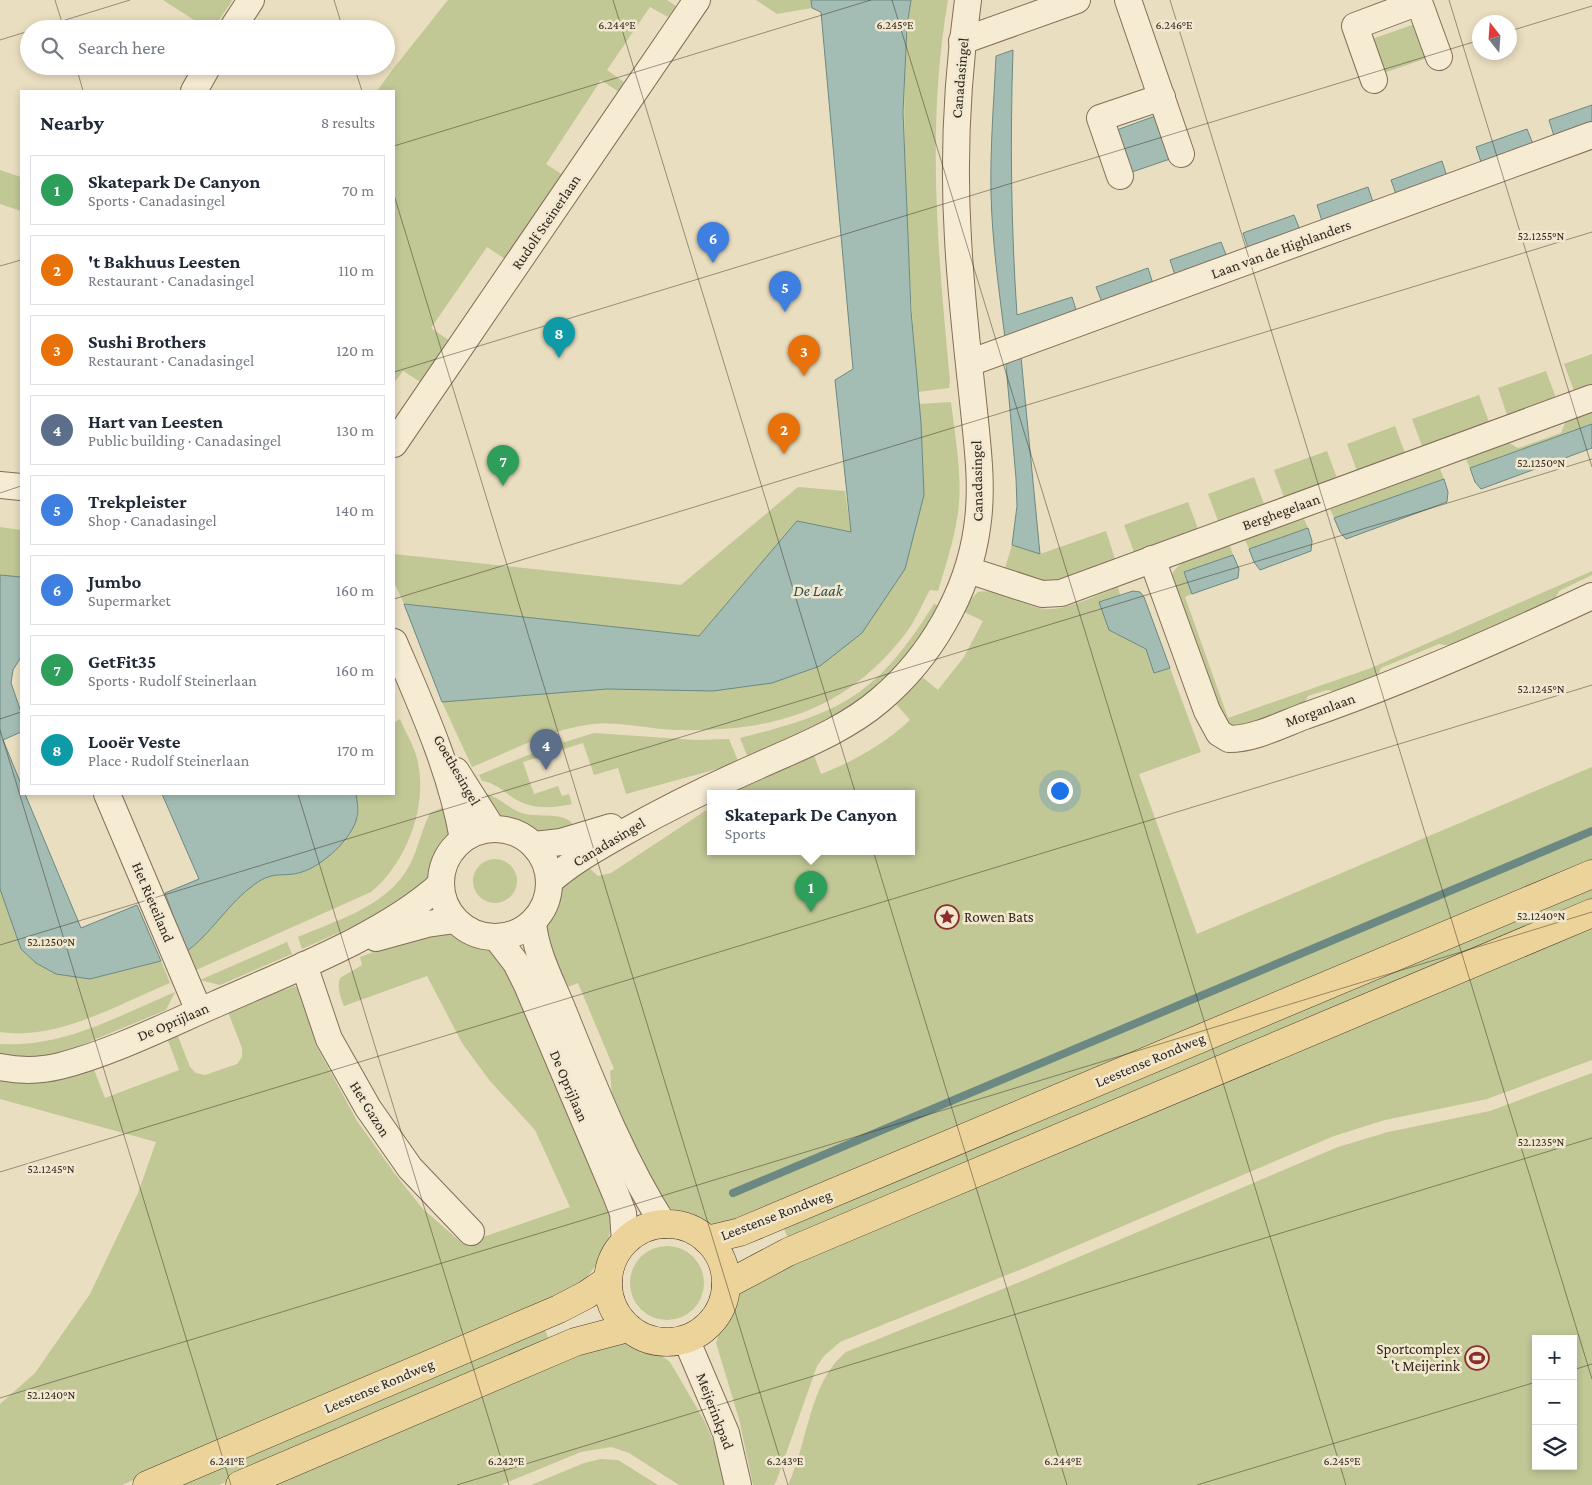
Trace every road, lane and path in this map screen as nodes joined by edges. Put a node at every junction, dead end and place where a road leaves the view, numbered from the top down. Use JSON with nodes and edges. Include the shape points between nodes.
{"nodes":[{"id":1,"x":251,"y":0,"type":"edge"},
{"id":2,"x":697,"y":0,"type":"edge"},
{"id":3,"x":968,"y":0,"type":"edge"},
{"id":4,"x":1077,"y":0,"type":"edge"},
{"id":5,"x":1128,"y":0,"type":"edge"},
{"id":6,"x":1385,"y":7,"type":"edge"},
{"id":7,"x":238,"y":20,"type":"edge"},
{"id":8,"x":962,"y":41,"type":"junction"},
{"id":9,"x":1439,"y":57,"type":"dead end"},
{"id":10,"x":203,"y":75,"type":"edge"},
{"id":11,"x":1374,"y":80,"type":"dead end"},
{"id":12,"x":195,"y":90,"type":"edge"},
{"id":13,"x":1162,"y":97,"type":"junction"},
{"id":14,"x":1592,"y":135,"type":"edge"},
{"id":15,"x":1182,"y":154,"type":"dead end"},
{"id":16,"x":1120,"y":176,"type":"dead end"},
{"id":17,"x":969,"y":362,"type":"junction"},
{"id":18,"x":1592,"y":398,"type":"edge"},
{"id":19,"x":395,"y":443,"type":"edge"},
{"id":20,"x":0,"y":484,"type":"edge"},
{"id":21,"x":20,"y":487,"type":"edge"},
{"id":22,"x":1152,"y":559,"type":"junction"},
{"id":23,"x":968,"y":570,"type":"junction"},
{"id":24,"x":1592,"y":596,"type":"edge"},
{"id":25,"x":395,"y":644,"type":"edge"},
{"id":26,"x":424,"y":711,"type":"junction"},
{"id":27,"x":107,"y":795,"type":"edge"},
{"id":28,"x":671,"y":806,"type":"junction"},
{"id":29,"x":492,"y":828,"type":"junction"},
{"id":30,"x":463,"y":839,"type":"junction"},
{"id":31,"x":534,"y":845,"type":"junction"},
{"id":32,"x":1592,"y":874,"type":"edge"},
{"id":33,"x":549,"y":882,"type":"junction"},
{"id":34,"x":440,"y":885,"type":"junction"},
{"id":35,"x":1592,"y":913,"type":"edge"},
{"id":36,"x":455,"y":920,"type":"junction"},
{"id":37,"x":533,"y":922,"type":"junction"},
{"id":38,"x":496,"y":937,"type":"junction"},
{"id":39,"x":339,"y":949,"type":"junction"},
{"id":40,"x":304,"y":965,"type":"junction"},
{"id":41,"x":199,"y":1011,"type":"junction"},
{"id":42,"x":0,"y":1067,"type":"edge"},
{"id":43,"x":664,"y":1225,"type":"junction"},
{"id":44,"x":471,"y":1232,"type":"dead end"},
{"id":45,"x":707,"y":1240,"type":"junction"},
{"id":46,"x":625,"y":1242,"type":"junction"},
{"id":47,"x":608,"y":1280,"type":"junction"},
{"id":48,"x":726,"y":1285,"type":"junction"},
{"id":49,"x":628,"y":1328,"type":"junction"},
{"id":50,"x":686,"y":1339,"type":"junction"},
{"id":51,"x":147,"y":1485,"type":"edge"},
{"id":52,"x":240,"y":1485,"type":"edge"},
{"id":53,"x":738,"y":1485,"type":"edge"}],
"edges":[{"from":1,"to":7,"type":"street"},
{"from":2,"to":19,"type":"street","name":"Rudolf Steinerlaan"},
{"from":3,"to":8,"type":"street","name":"Canadasingel"},
{"from":4,"to":8,"type":"street"},
{"from":5,"to":13,"type":"street"},
{"from":6,"to":9,"type":"street","via":[[1420,2]]},
{"from":6,"to":11,"type":"street","via":[[1356,26]]},
{"from":8,"to":17,"type":"street","name":"Canadasingel","via":[[956,104],[955,169]]},
{"from":10,"to":12,"type":"street"},
{"from":13,"to":15,"type":"street"},
{"from":13,"to":16,"type":"street","via":[[1100,118]]},
{"from":14,"to":17,"type":"street","name":"Laan van de Highlanders"},
{"from":17,"to":23,"type":"street","name":"Canadasingel","via":[[980,484],[977,529]]},
{"from":18,"to":22,"type":"street","name":"Berghegelaan"},
{"from":20,"to":21,"type":"street"},
{"from":22,"to":23,"type":"street","name":"Berghegelaan","via":[[1052,595]]},
{"from":22,"to":24,"type":"street","name":"Morganlaan","via":[[1207,711],[1218,733],[1229,739],[1249,736],[1341,703]]},
{"from":23,"to":28,"type":"street","name":"Canadasingel","via":[[930,644],[881,699],[812,742]]},
{"from":25,"to":26,"type":"street","name":"Goethesingel"},
{"from":26,"to":29,"type":"street","name":"Goethesingel","via":[[467,792]]},
{"from":26,"to":30,"type":"street","name":"Goethesingel","via":[[454,797]]},
{"from":27,"to":41,"type":"street","name":"Het Rieteiland"},
{"from":28,"to":31,"type":"street","name":"Canadasingel","via":[[582,837]]},
{"from":28,"to":33,"type":"street","name":"Canadasingel","via":[[587,853]]},
{"from":29,"to":30,"type":"street"},
{"from":29,"to":31,"type":"street","via":[[520,834]]},
{"from":30,"to":34,"type":"street","via":[[449,852],[442,868]]},
{"from":31,"to":33,"type":"street","via":[[542,856]]},
{"from":32,"to":45,"type":"main road","name":"Leestense Rondweg","via":[[740,1232]]},
{"from":33,"to":37,"type":"street","via":[[546,900]]},
{"from":34,"to":36,"type":"street","via":[[444,902]]},
{"from":34,"to":39,"type":"street","name":"De Oprijlaan"},
{"from":35,"to":48,"type":"main road","via":[[788,1252]]},
{"from":36,"to":38,"type":"street","via":[[480,935]]},
{"from":36,"to":39,"type":"street","name":"De Oprijlaan","via":[[427,924]]},
{"from":37,"to":38,"type":"street","via":[[514,934]]},
{"from":37,"to":43,"type":"street","name":"De Oprijlaan","via":[[552,982],[632,1171]]},
{"from":38,"to":46,"type":"street","name":"De Oprijlaan","via":[[527,985],[616,1195],[623,1213]]},
{"from":39,"to":40,"type":"street","name":"De Oprijlaan"},
{"from":40,"to":41,"type":"street","name":"De Oprijlaan"},
{"from":40,"to":44,"type":"street","name":"Het Gazon","via":[[329,1039],[368,1108],[410,1168]]},
{"from":41,"to":42,"type":"street","name":"De Oprijlaan","via":[[59,1066],[36,1070]]},
{"from":43,"to":45,"type":"main road","via":[[687,1228]]},
{"from":43,"to":46,"type":"main road","via":[[637,1233]]},
{"from":45,"to":48,"type":"main road","via":[[721,1261]]},
{"from":46,"to":47,"type":"main road","via":[[616,1254]]},
{"from":47,"to":49,"type":"main road","via":[[609,1295],[617,1315]]},
{"from":47,"to":51,"type":"main road","name":"Leestense Rondweg","via":[[586,1296],[559,1309]]},
{"from":48,"to":50,"type":"main road","via":[[723,1302],[714,1318],[702,1331]]},
{"from":49,"to":50,"type":"main road","via":[[646,1338],[666,1342]]},
{"from":49,"to":52,"type":"main road","via":[[575,1342]]},
{"from":50,"to":53,"type":"street","name":"Meijerinkpad","via":[[723,1424]]}]}
